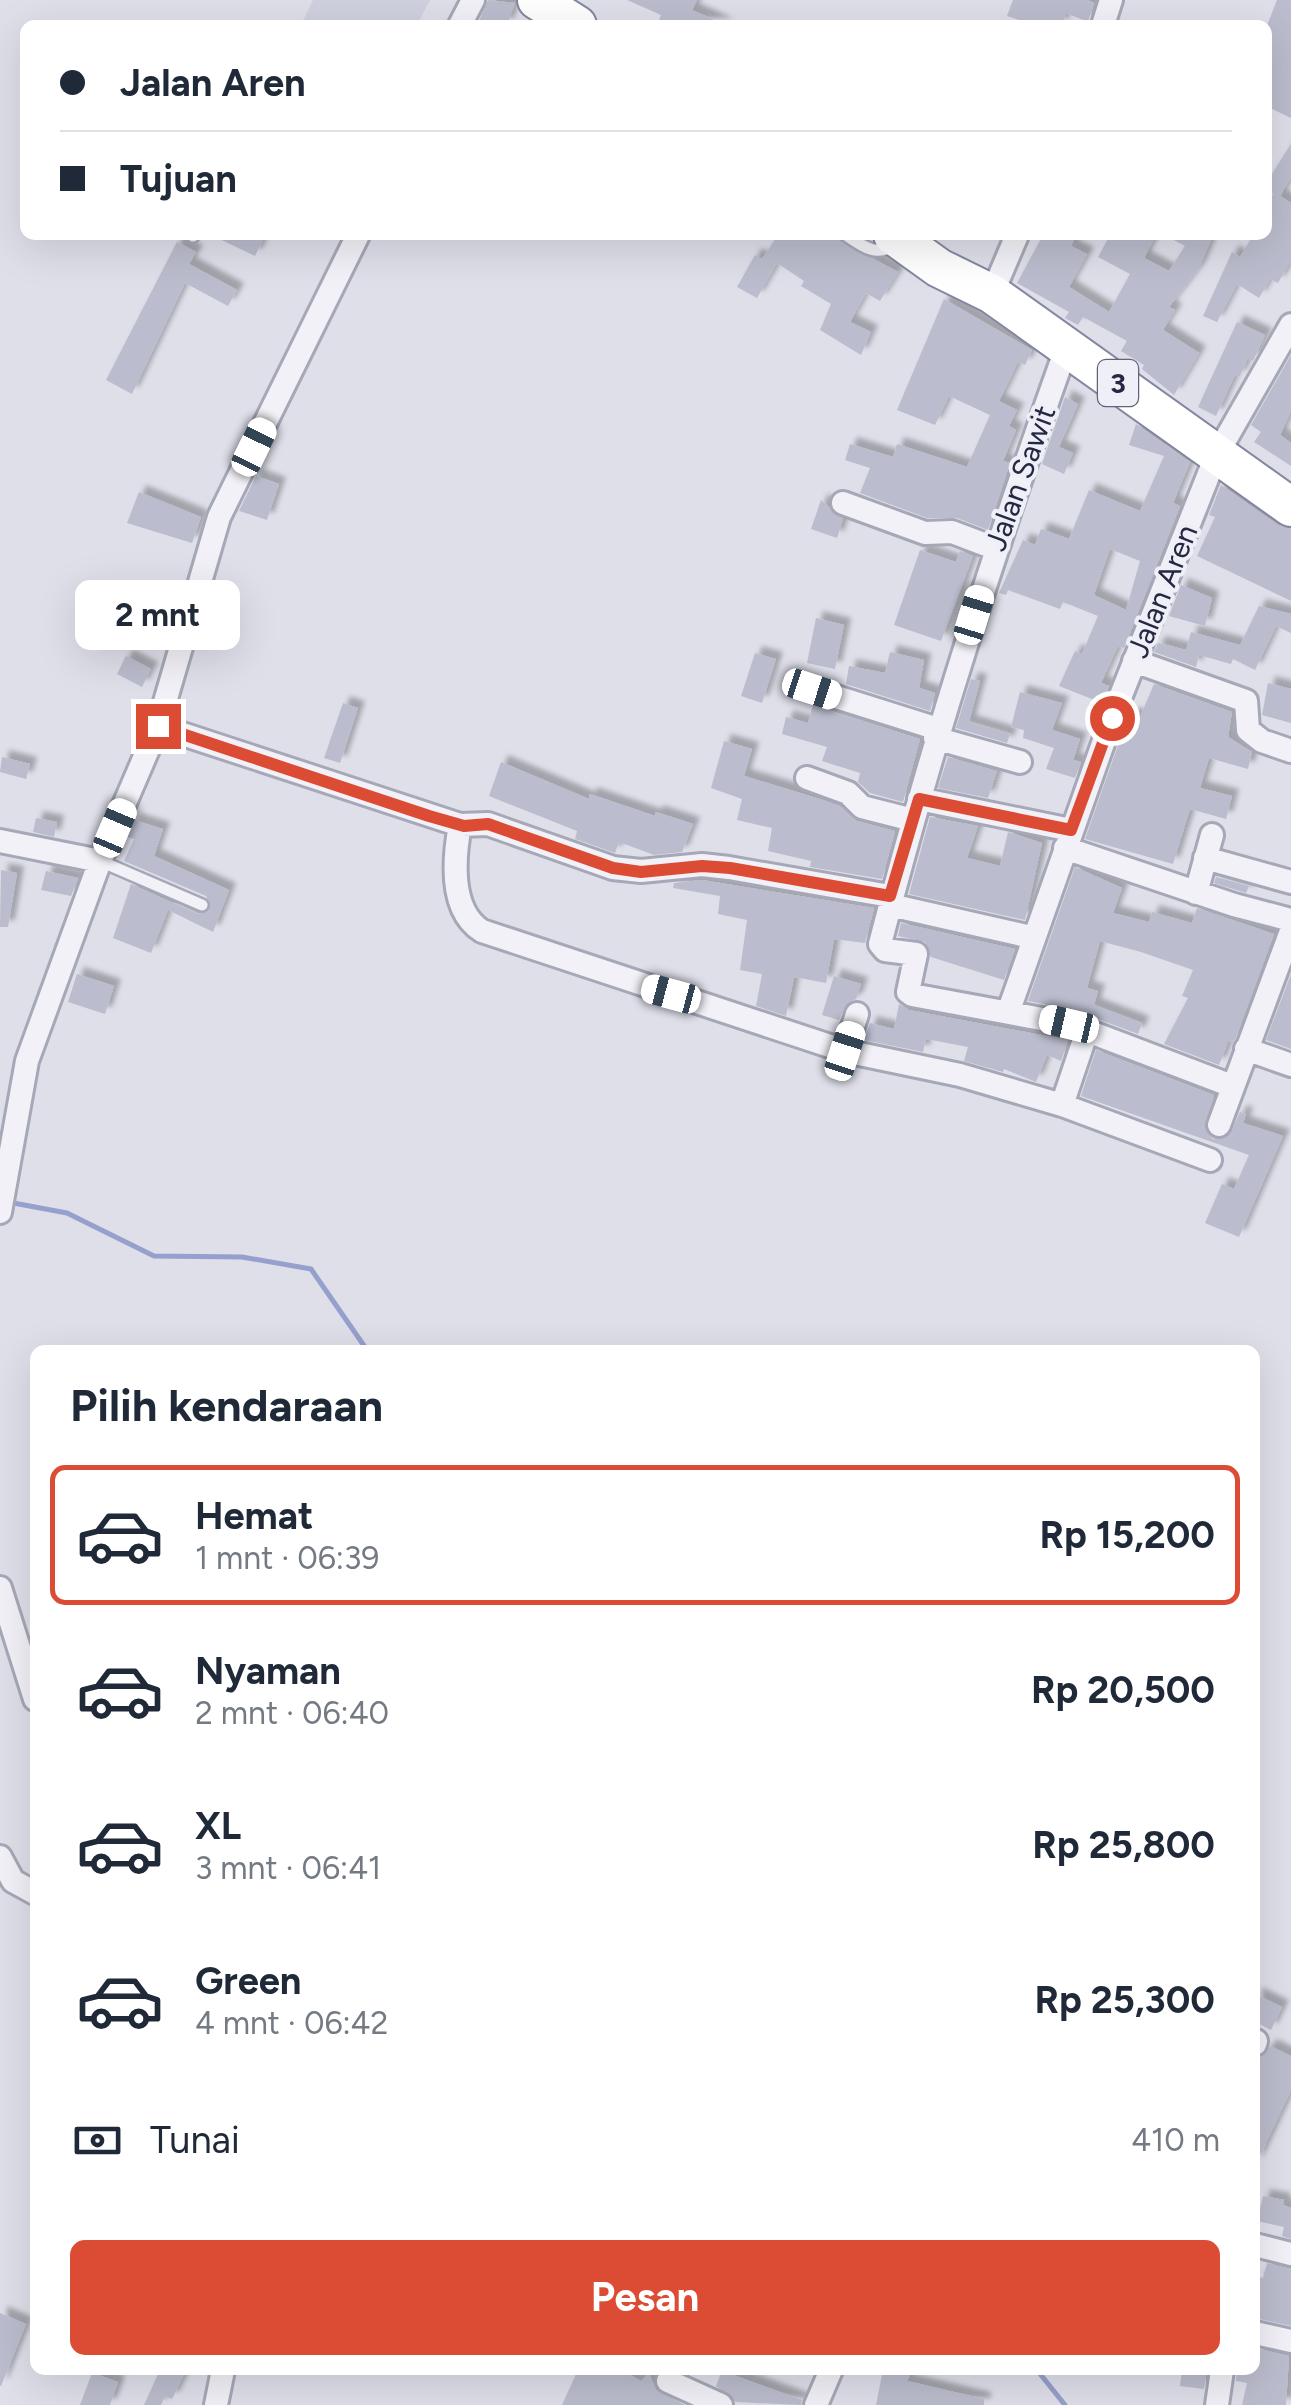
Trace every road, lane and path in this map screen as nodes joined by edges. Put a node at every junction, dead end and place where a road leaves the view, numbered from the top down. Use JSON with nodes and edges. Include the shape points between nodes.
{"nodes":[{"id":1,"x":536,"y":0,"type":"edge"},
{"id":2,"x":568,"y":20,"type":"edge"},
{"id":3,"x":356,"y":240,"type":"edge"},
{"id":4,"x":857,"y":240,"type":"edge"},
{"id":5,"x":1015,"y":240,"type":"edge"},
{"id":6,"x":911,"y":247,"type":"edge"},
{"id":7,"x":992,"y":294,"type":"junction"},
{"id":8,"x":1291,"y":325,"type":"edge"},
{"id":9,"x":1066,"y":349,"type":"junction"},
{"id":10,"x":1216,"y":456,"type":"junction"},
{"id":11,"x":843,"y":503,"type":"dead end"},
{"id":12,"x":1291,"y":507,"type":"edge"},
{"id":13,"x":994,"y":548,"type":"junction"},
{"id":14,"x":1134,"y":661,"type":"junction"},
{"id":15,"x":812,"y":689,"type":"dead end"},
{"id":16,"x":158,"y":726,"type":"junction"},
{"id":17,"x":937,"y":734,"type":"junction"},
{"id":18,"x":1291,"y":751,"type":"edge"},
{"id":19,"x":1020,"y":762,"type":"dead end"},
{"id":20,"x":807,"y":778,"type":"dead end"},
{"id":21,"x":916,"y":809,"type":"junction"},
{"id":22,"x":462,"y":825,"type":"junction"},
{"id":23,"x":1068,"y":839,"type":"junction"},
{"id":24,"x":0,"y":841,"type":"edge"},
{"id":25,"x":100,"y":861,"type":"junction"},
{"id":26,"x":1291,"y":882,"type":"edge"},
{"id":27,"x":1196,"y":893,"type":"junction"},
{"id":28,"x":890,"y":901,"type":"junction"},
{"id":29,"x":202,"y":905,"type":"dead end"},
{"id":30,"x":1291,"y":920,"type":"edge"},
{"id":31,"x":1291,"y":930,"type":"edge"},
{"id":32,"x":1031,"y":937,"type":"junction"},
{"id":33,"x":1009,"y":1010,"type":"junction"},
{"id":34,"x":857,"y":1014,"type":"dead end"},
{"id":35,"x":1088,"y":1031,"type":"junction"},
{"id":36,"x":1246,"y":1049,"type":"junction"},
{"id":37,"x":845,"y":1051,"type":"junction"},
{"id":38,"x":1291,"y":1066,"type":"edge"},
{"id":39,"x":1232,"y":1086,"type":"junction"},
{"id":40,"x":1062,"y":1104,"type":"junction"},
{"id":41,"x":1219,"y":1125,"type":"dead end"},
{"id":42,"x":1210,"y":1160,"type":"dead end"},
{"id":43,"x":4,"y":1166,"type":"edge"},
{"id":44,"x":0,"y":1212,"type":"edge"},
{"id":45,"x":0,"y":1588,"type":"edge"},
{"id":46,"x":30,"y":1683,"type":"edge"},
{"id":47,"x":0,"y":1857,"type":"edge"},
{"id":48,"x":30,"y":1890,"type":"edge"},
{"id":49,"x":1260,"y":2246,"type":"edge"},
{"id":50,"x":1291,"y":2254,"type":"edge"},
{"id":51,"x":1260,"y":2333,"type":"edge"},
{"id":52,"x":1291,"y":2341,"type":"edge"},
{"id":53,"x":222,"y":2375,"type":"edge"},
{"id":54,"x":829,"y":2375,"type":"edge"},
{"id":55,"x":1221,"y":2375,"type":"edge"},
{"id":56,"x":668,"y":2381,"type":"dead end"},
{"id":57,"x":216,"y":2405,"type":"edge"},
{"id":58,"x":721,"y":2405,"type":"edge"},
{"id":59,"x":816,"y":2405,"type":"edge"},
{"id":60,"x":1217,"y":2405,"type":"edge"}],
"edges":[{"from":1,"to":2,"type":"highway"},
{"from":3,"to":16,"type":"street","via":[[219,517]]},
{"from":4,"to":6,"type":"lane","via":[[881,251]]},
{"from":5,"to":7,"type":"street"},
{"from":6,"to":7,"type":"highway","number":"3"},
{"from":7,"to":9,"type":"highway","number":"3"},
{"from":8,"to":10,"type":"street","name":"Jalan Aren"},
{"from":9,"to":10,"type":"highway","number":"3"},
{"from":9,"to":13,"type":"street","name":"Jalan Sawit"},
{"from":10,"to":12,"type":"highway","number":"3"},
{"from":10,"to":14,"type":"street","name":"Jalan Aren"},
{"from":11,"to":13,"type":"street","via":[[925,533],[952,532]]},
{"from":13,"to":17,"type":"street","name":"Jalan Sawit"},
{"from":14,"to":18,"type":"street","via":[[1246,701],[1248,730]]},
{"from":14,"to":23,"type":"street","name":"Jalan Aren"},
{"from":15,"to":17,"type":"street"},
{"from":16,"to":22,"type":"street"},
{"from":16,"to":25,"type":"street"},
{"from":17,"to":19,"type":"street"},
{"from":17,"to":21,"type":"street","name":"Jalan Sawit"},
{"from":20,"to":21,"type":"street","via":[[848,793],[856,805]]},
{"from":21,"to":23,"type":"street"},
{"from":21,"to":28,"type":"street","name":"Jalan Sawit"},
{"from":22,"to":28,"type":"street","via":[[488,824],[613,868],[730,868]]},
{"from":22,"to":37,"type":"street","via":[[455,874],[468,919],[482,931]]},
{"from":23,"to":27,"type":"street"},
{"from":23,"to":32,"type":"street","name":"Jalan Aren"},
{"from":24,"to":25,"type":"street"},
{"from":25,"to":29,"type":"lane"},
{"from":25,"to":43,"type":"street","via":[[28,1061]]},
{"from":26,"to":27,"type":"street","via":[[1209,846]]},
{"from":27,"to":30,"type":"street"},
{"from":28,"to":32,"type":"street"},
{"from":28,"to":33,"type":"street","name":"Jalan Sawit","via":[[880,944],[916,954],[908,992]]},
{"from":31,"to":36,"type":"street"},
{"from":32,"to":33,"type":"street","name":"Jalan Aren"},
{"from":33,"to":35,"type":"street"},
{"from":34,"to":37,"type":"street"},
{"from":35,"to":39,"type":"street"},
{"from":35,"to":40,"type":"street"},
{"from":36,"to":38,"type":"street"},
{"from":36,"to":39,"type":"street"},
{"from":37,"to":40,"type":"street"},
{"from":39,"to":41,"type":"street"},
{"from":40,"to":42,"type":"street"},
{"from":43,"to":44,"type":"street"},
{"from":45,"to":46,"type":"street"},
{"from":47,"to":48,"type":"street","via":[[13,1880]]},
{"from":49,"to":50,"type":"street"},
{"from":51,"to":52,"type":"street"},
{"from":53,"to":57,"type":"street"},
{"from":54,"to":59,"type":"street"},
{"from":55,"to":60,"type":"street"},
{"from":56,"to":58,"type":"street"}]}
